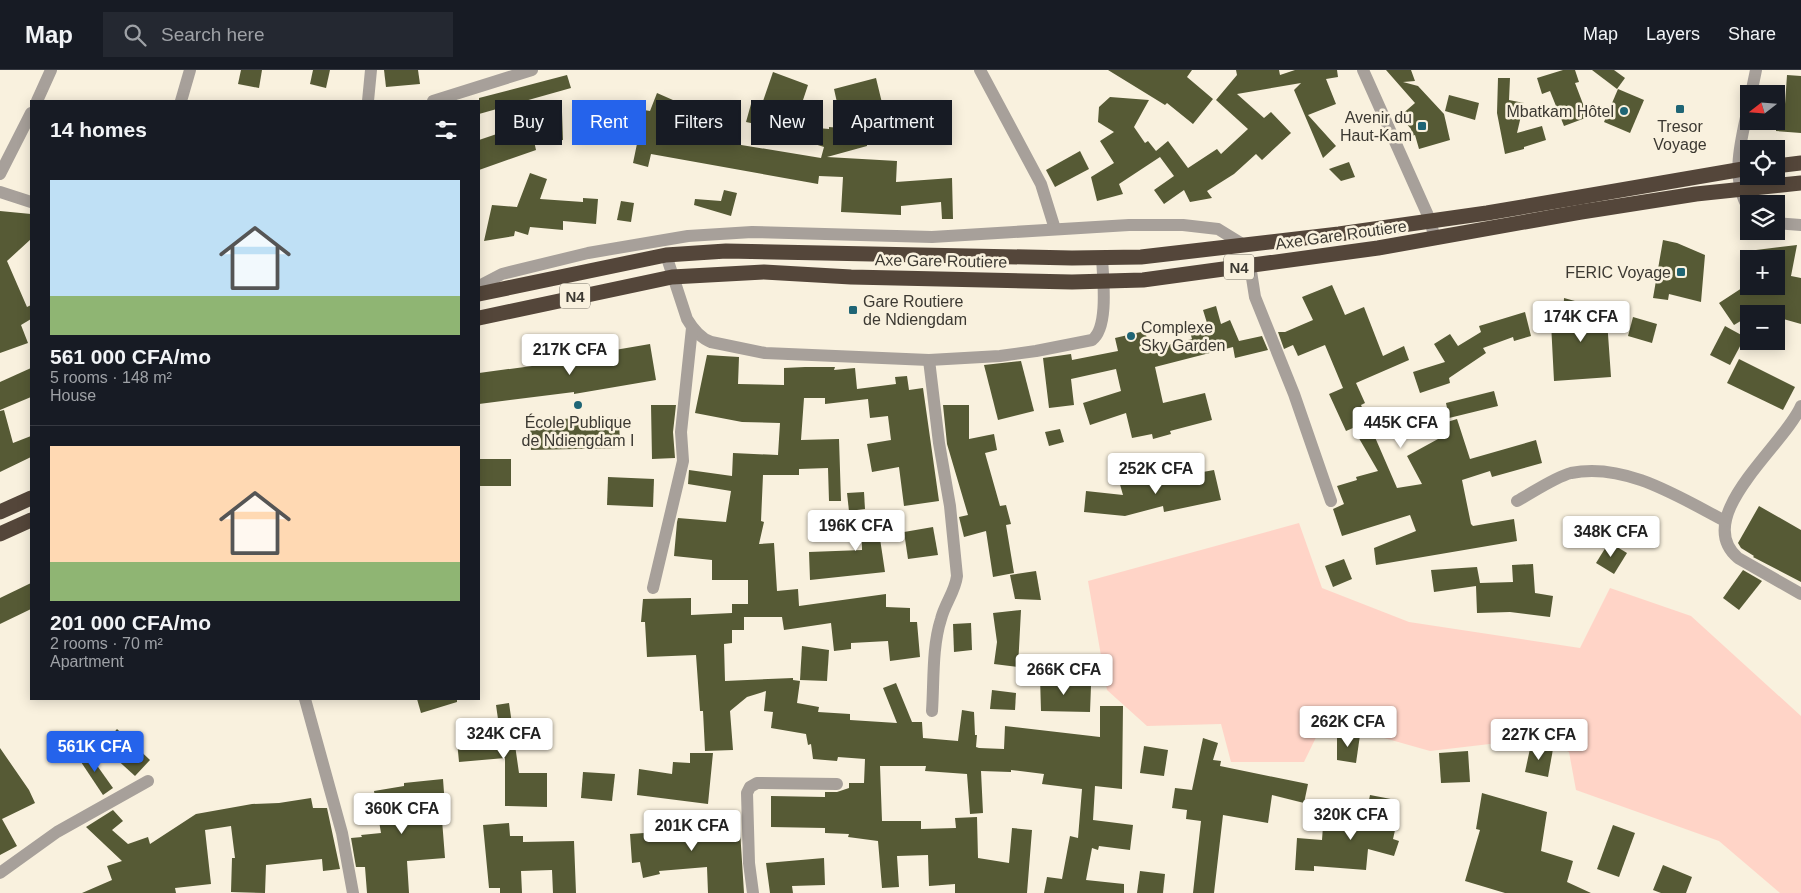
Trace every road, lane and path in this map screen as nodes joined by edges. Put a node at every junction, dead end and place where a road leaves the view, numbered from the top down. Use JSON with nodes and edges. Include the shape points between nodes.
{"nodes":[{"id":1,"x":51,"y":70,"type":"edge"},
{"id":2,"x":190,"y":70,"type":"edge"},
{"id":3,"x":371,"y":70,"type":"edge"},
{"id":4,"x":532,"y":70,"type":"edge"},
{"id":5,"x":980,"y":70,"type":"edge"},
{"id":6,"x":1363,"y":70,"type":"edge"},
{"id":7,"x":1756,"y":70,"type":"edge"},
{"id":8,"x":1753,"y":85,"type":"edge"},
{"id":9,"x":37,"y":100,"type":"edge"},
{"id":10,"x":181,"y":100,"type":"edge"},
{"id":11,"x":368,"y":100,"type":"edge"},
{"id":12,"x":436,"y":100,"type":"edge"},
{"id":13,"x":30,"y":115,"type":"edge"},
{"id":14,"x":1801,"y":163,"type":"edge"},
{"id":15,"x":1785,"y":165,"type":"edge"},
{"id":16,"x":1740,"y":170,"type":"edge"},
{"id":17,"x":0,"y":174,"type":"edge"},
{"id":18,"x":1801,"y":183,"type":"edge"},
{"id":19,"x":1741,"y":185,"type":"edge"},
{"id":20,"x":1740,"y":189,"type":"junction"},
{"id":21,"x":0,"y":192,"type":"edge"},
{"id":22,"x":1743,"y":195,"type":"edge"},
{"id":23,"x":30,"y":202,"type":"edge"},
{"id":24,"x":1430,"y":220,"type":"junction"},
{"id":25,"x":1785,"y":224,"type":"edge"},
{"id":26,"x":1801,"y":225,"type":"edge"},
{"id":27,"x":1054,"y":229,"type":"junction"},
{"id":28,"x":1436,"y":239,"type":"junction"},
{"id":29,"x":1244,"y":245,"type":"junction"},
{"id":30,"x":763,"y":252,"type":"junction"},
{"id":31,"x":666,"y":255,"type":"junction"},
{"id":32,"x":1102,"y":258,"type":"junction"},
{"id":33,"x":1250,"y":266,"type":"junction"},
{"id":34,"x":764,"y":272,"type":"junction"},
{"id":35,"x":672,"y":278,"type":"junction"},
{"id":36,"x":1103,"y":280,"type":"junction"},
{"id":37,"x":480,"y":285,"type":"edge"},
{"id":38,"x":480,"y":294,"type":"edge"},
{"id":39,"x":480,"y":318,"type":"edge"},
{"id":40,"x":692,"y":328,"type":"junction"},
{"id":41,"x":929,"y":360,"type":"junction"},
{"id":42,"x":1801,"y":406,"type":"edge"},
{"id":43,"x":30,"y":498,"type":"edge"},
{"id":44,"x":1331,"y":501,"type":"dead end"},
{"id":45,"x":1517,"y":502,"type":"dead end"},
{"id":46,"x":2,"y":507,"type":"edge"},
{"id":47,"x":30,"y":520,"type":"edge"},
{"id":48,"x":1725,"y":521,"type":"junction"},
{"id":49,"x":0,"y":534,"type":"edge"},
{"id":50,"x":654,"y":588,"type":"dead end"},
{"id":51,"x":1801,"y":594,"type":"edge"},
{"id":52,"x":305,"y":700,"type":"edge"},
{"id":53,"x":932,"y":710,"type":"dead end"},
{"id":54,"x":148,"y":781,"type":"dead end"},
{"id":55,"x":837,"y":784,"type":"dead end"},
{"id":56,"x":0,"y":873,"type":"edge"},
{"id":57,"x":353,"y":893,"type":"edge"},
{"id":58,"x":753,"y":893,"type":"edge"}],
"edges":[{"from":1,"to":9,"type":"street"},
{"from":2,"to":10,"type":"street"},
{"from":3,"to":11,"type":"street"},
{"from":4,"to":12,"type":"street"},
{"from":5,"to":27,"type":"street","via":[[1041,184]]},
{"from":6,"to":24,"type":"street"},
{"from":7,"to":8,"type":"street"},
{"from":13,"to":17,"type":"street"},
{"from":14,"to":15,"type":"highway"},
{"from":16,"to":24,"type":"highway","name":"Axe Gare Routiere","number":"N4"},
{"from":18,"to":20,"type":"highway","name":"Axe Gare Routiere","number":"N4"},
{"from":19,"to":20,"type":"street"},
{"from":20,"to":22,"type":"street"},
{"from":20,"to":28,"type":"highway","name":"Axe Gare Routiere","number":"N4","via":[[1581,212]]},
{"from":21,"to":23,"type":"street"},
{"from":24,"to":28,"type":"street"},
{"from":24,"to":29,"type":"highway","name":"Axe Gare Routiere","number":"N4"},
{"from":25,"to":26,"type":"street"},
{"from":27,"to":29,"type":"street","via":[[1184,225],[1218,229]]},
{"from":27,"to":37,"type":"street","via":[[932,237],[752,232],[688,236],[588,253],[502,274]]},
{"from":28,"to":33,"type":"highway","name":"Axe Gare Routiere","number":"N4"},
{"from":29,"to":32,"type":"highway","name":"Axe Gare Routiere","number":"N4"},
{"from":30,"to":31,"type":"highway","name":"Axe Gare Routiere","number":"N4","via":[[726,250]]},
{"from":30,"to":32,"type":"highway","name":"Axe Gare Routiere","number":"N4"},
{"from":30,"to":34,"type":"highway"},
{"from":31,"to":35,"type":"street"},
{"from":31,"to":38,"type":"highway","number":"N4"},
{"from":32,"to":36,"type":"street"},
{"from":33,"to":36,"type":"highway","name":"Axe Gare Routiere","number":"N4","via":[[1143,280]]},
{"from":33,"to":44,"type":"street","via":[[1256,297]]},
{"from":34,"to":35,"type":"highway","name":"Axe Gare Routiere","number":"N4"},
{"from":34,"to":36,"type":"highway","name":"Axe Gare Routiere","number":"N4","via":[[851,277]]},
{"from":35,"to":39,"type":"highway","number":"N4"},
{"from":35,"to":40,"type":"street"},
{"from":36,"to":41,"type":"street","via":[[1102,324],[1096,337],[1088,342],[1000,356]]},
{"from":40,"to":41,"type":"street","via":[[711,342],[765,353]]},
{"from":40,"to":50,"type":"street","via":[[681,432],[683,461]]},
{"from":41,"to":53,"type":"street","via":[[957,576],[936,642]]},
{"from":42,"to":48,"type":"street","via":[[1786,433],[1747,478]]},
{"from":43,"to":46,"type":"highway"},
{"from":45,"to":48,"type":"street","via":[[1569,474],[1592,471],[1624,475],[1667,491]]},
{"from":47,"to":49,"type":"highway"},
{"from":48,"to":51,"type":"street","via":[[1725,541],[1730,551]]},
{"from":52,"to":57,"type":"street","via":[[342,833]]},
{"from":54,"to":56,"type":"street","via":[[57,832]]},
{"from":55,"to":58,"type":"street","via":[[757,782],[750,787],[747,793]]}]}
